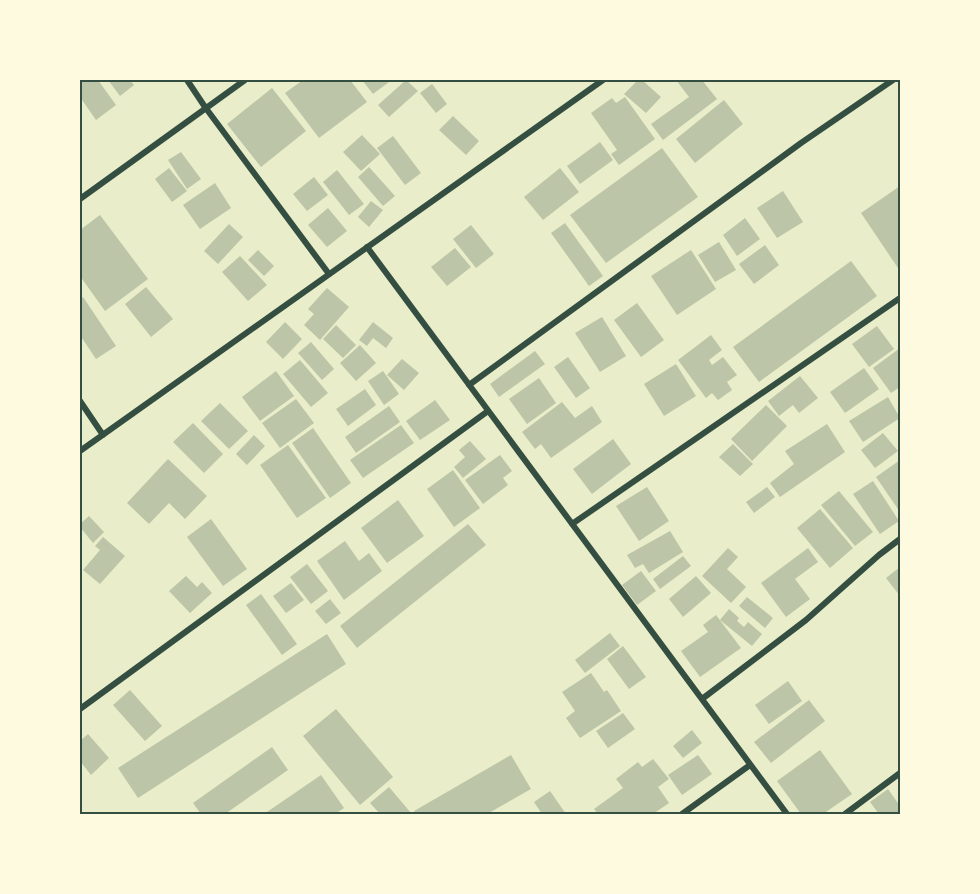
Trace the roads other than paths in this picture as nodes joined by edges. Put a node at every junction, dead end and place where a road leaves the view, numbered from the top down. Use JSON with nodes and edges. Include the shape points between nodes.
{"nodes":[{"id":1,"x":188,"y":80,"type":"edge"},
{"id":2,"x":245,"y":80,"type":"edge"},
{"id":3,"x":603,"y":80,"type":"edge"},
{"id":4,"x":893,"y":80,"type":"edge"},
{"id":5,"x":205,"y":107,"type":"junction"},
{"id":6,"x":80,"y":199,"type":"edge"},
{"id":7,"x":367,"y":247,"type":"junction"},
{"id":8,"x":329,"y":274,"type":"junction"},
{"id":9,"x":900,"y":298,"type":"edge"},
{"id":10,"x":469,"y":386,"type":"junction"},
{"id":11,"x":80,"y":401,"type":"edge"},
{"id":12,"x":488,"y":411,"type":"junction"},
{"id":13,"x":103,"y":435,"type":"junction"},
{"id":14,"x":80,"y":451,"type":"edge"},
{"id":15,"x":572,"y":524,"type":"junction"},
{"id":16,"x":900,"y":539,"type":"edge"},
{"id":17,"x":702,"y":699,"type":"junction"},
{"id":18,"x":80,"y":709,"type":"edge"},
{"id":19,"x":750,"y":765,"type":"junction"},
{"id":20,"x":900,"y":773,"type":"edge"},
{"id":21,"x":682,"y":814,"type":"edge"},
{"id":22,"x":787,"y":814,"type":"edge"},
{"id":23,"x":845,"y":814,"type":"edge"}],
"edges":[{"from":1,"to":5,"type":"street"},
{"from":2,"to":5,"type":"street"},
{"from":3,"to":7,"type":"street"},
{"from":4,"to":10,"type":"street"},
{"from":5,"to":6,"type":"street"},
{"from":5,"to":8,"type":"street"},
{"from":7,"to":8,"type":"street"},
{"from":7,"to":10,"type":"street"},
{"from":8,"to":13,"type":"street"},
{"from":9,"to":15,"type":"street"},
{"from":10,"to":12,"type":"street"},
{"from":11,"to":13,"type":"street"},
{"from":12,"to":15,"type":"street"},
{"from":12,"to":18,"type":"street"},
{"from":13,"to":14,"type":"street"},
{"from":15,"to":17,"type":"street"},
{"from":16,"to":17,"type":"street","via":[[806,620]]},
{"from":17,"to":19,"type":"street"},
{"from":19,"to":21,"type":"street"},
{"from":19,"to":22,"type":"street"},
{"from":20,"to":23,"type":"street"}]}
